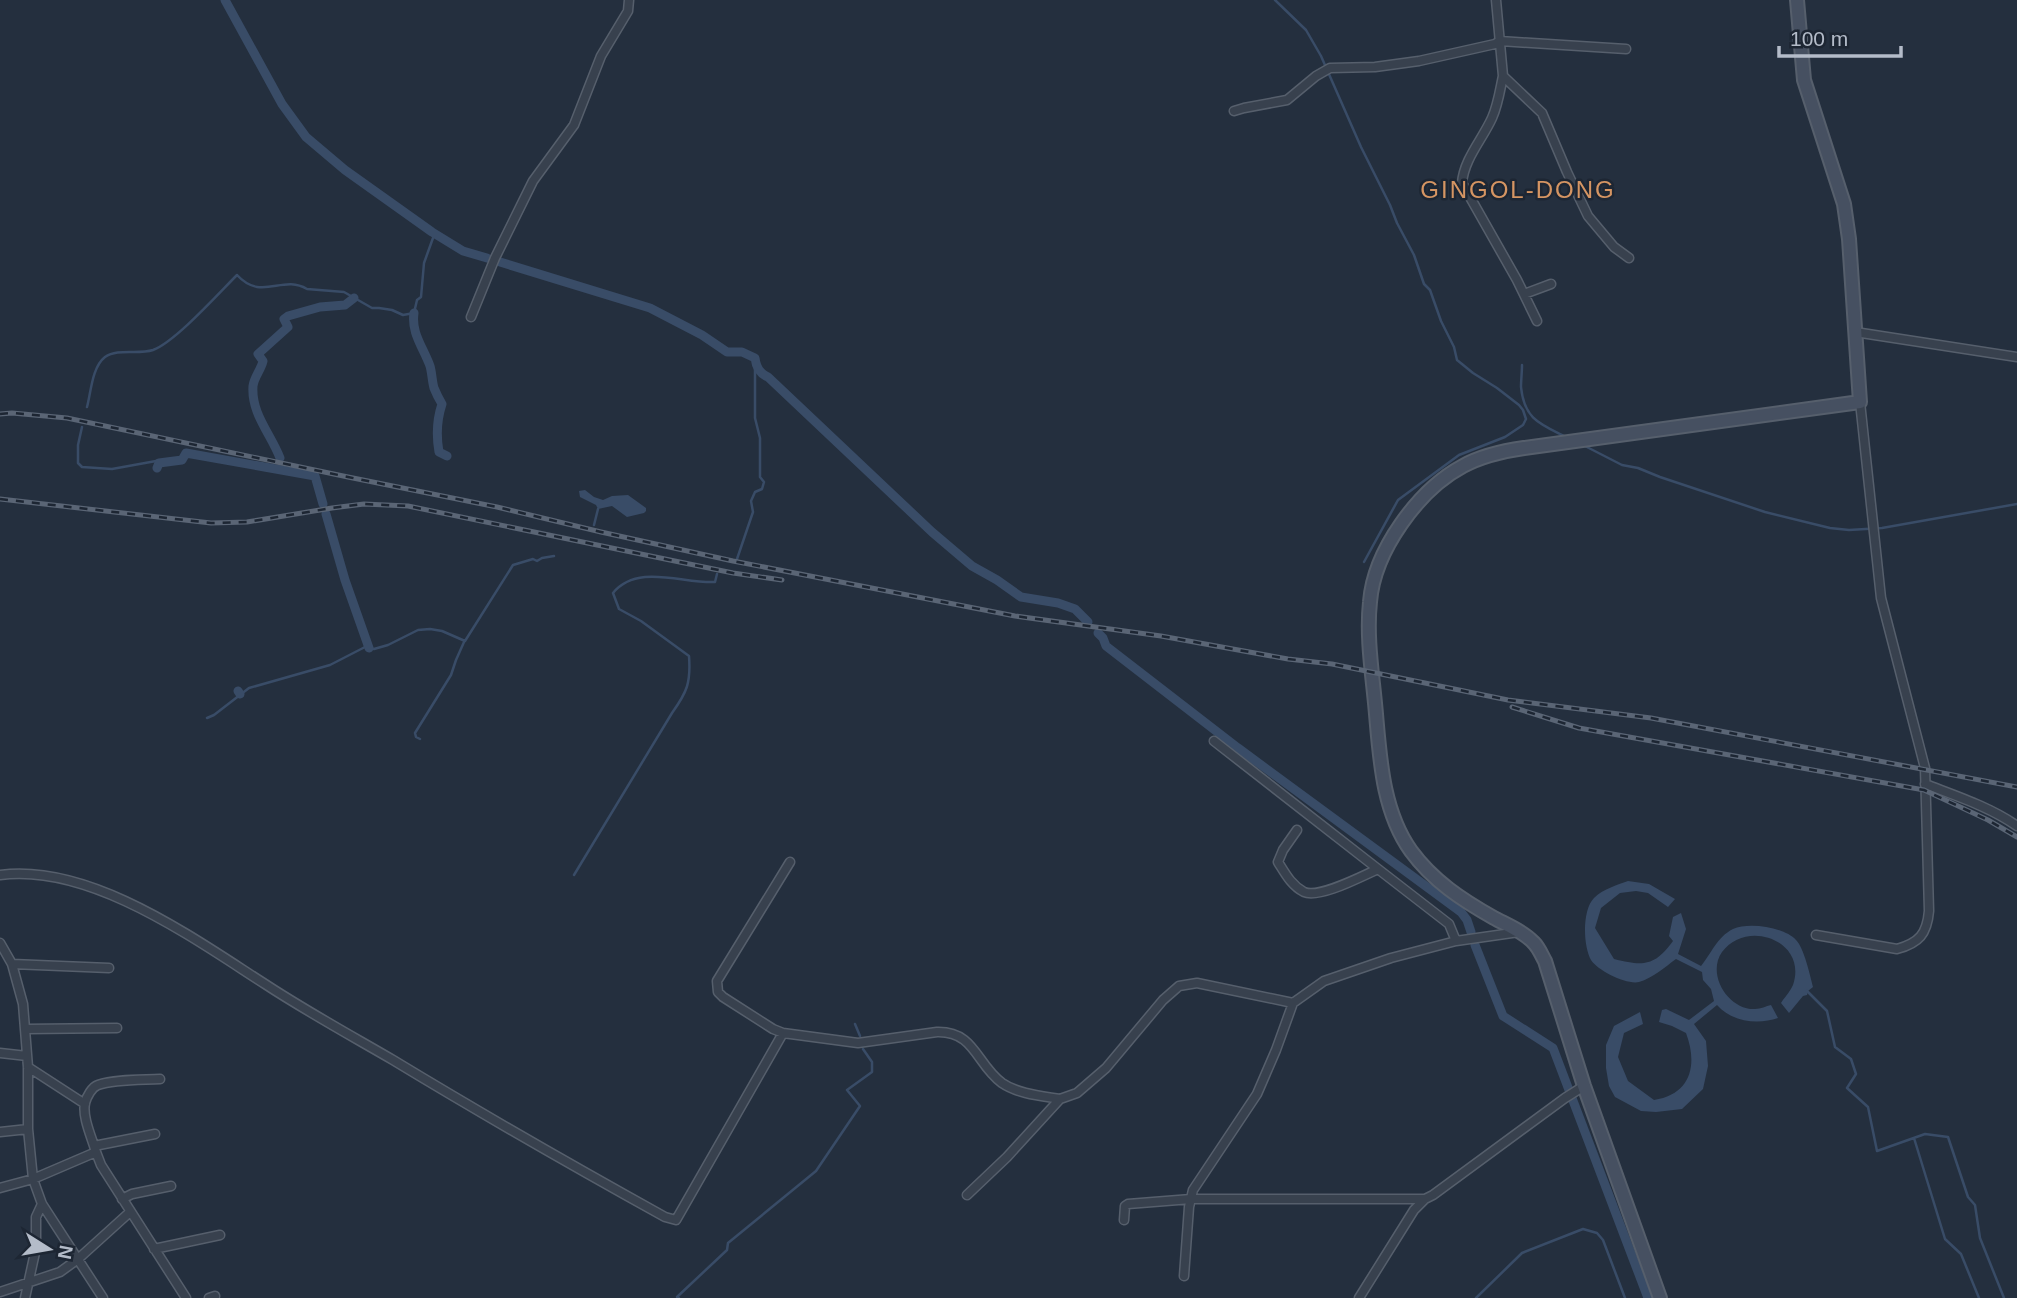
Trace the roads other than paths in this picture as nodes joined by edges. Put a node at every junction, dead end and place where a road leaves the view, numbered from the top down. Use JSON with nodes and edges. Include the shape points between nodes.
{"nodes":[{"id":1,"x":629,"y":0,"type":"edge"},
{"id":2,"x":1496,"y":0,"type":"edge"},
{"id":3,"x":1797,"y":0,"type":"edge"},
{"id":4,"x":1500,"y":41,"type":"junction"},
{"id":5,"x":1626,"y":49,"type":"dead end"},
{"id":6,"x":1503,"y":76,"type":"junction"},
{"id":7,"x":1234,"y":111,"type":"dead end"},
{"id":8,"x":1629,"y":258,"type":"dead end"},
{"id":9,"x":1551,"y":284,"type":"dead end"},
{"id":10,"x":1524,"y":294,"type":"junction"},
{"id":11,"x":471,"y":317,"type":"dead end"},
{"id":12,"x":1536,"y":321,"type":"dead end"},
{"id":13,"x":1855,"y":332,"type":"junction"},
{"id":14,"x":2017,"y":357,"type":"edge"},
{"id":15,"x":1860,"y":402,"type":"junction"},
{"id":16,"x":1214,"y":741,"type":"dead end"},
{"id":17,"x":1925,"y":784,"type":"junction"},
{"id":18,"x":2017,"y":827,"type":"edge"},
{"id":19,"x":1297,"y":830,"type":"dead end"},
{"id":20,"x":790,"y":862,"type":"dead end"},
{"id":21,"x":1378,"y":869,"type":"junction"},
{"id":22,"x":0,"y":874,"type":"edge"},
{"id":23,"x":1519,"y":932,"type":"junction"},
{"id":24,"x":1816,"y":935,"type":"dead end"},
{"id":25,"x":1455,"y":941,"type":"junction"},
{"id":26,"x":0,"y":943,"type":"edge"},
{"id":27,"x":12,"y":964,"type":"junction"},
{"id":28,"x":109,"y":968,"type":"dead end"},
{"id":29,"x":1293,"y":1003,"type":"junction"},
{"id":30,"x":117,"y":1028,"type":"dead end"},
{"id":31,"x":26,"y":1029,"type":"junction"},
{"id":32,"x":783,"y":1033,"type":"junction"},
{"id":33,"x":0,"y":1053,"type":"edge"},
{"id":34,"x":27,"y":1056,"type":"junction"},
{"id":35,"x":28,"y":1067,"type":"junction"},
{"id":36,"x":160,"y":1079,"type":"dead end"},
{"id":37,"x":1584,"y":1086,"type":"junction"},
{"id":38,"x":1060,"y":1099,"type":"junction"},
{"id":39,"x":85,"y":1104,"type":"junction"},
{"id":40,"x":28,"y":1129,"type":"junction"},
{"id":41,"x":0,"y":1132,"type":"edge"},
{"id":42,"x":155,"y":1134,"type":"dead end"},
{"id":43,"x":95,"y":1149,"type":"junction"},
{"id":44,"x":33,"y":1179,"type":"junction"},
{"id":45,"x":171,"y":1186,"type":"dead end"},
{"id":46,"x":0,"y":1188,"type":"edge"},
{"id":47,"x":967,"y":1195,"type":"dead end"},
{"id":48,"x":122,"y":1199,"type":"junction"},
{"id":49,"x":1191,"y":1199,"type":"junction"},
{"id":50,"x":1425,"y":1199,"type":"junction"},
{"id":51,"x":42,"y":1204,"type":"junction"},
{"id":52,"x":130,"y":1212,"type":"junction"},
{"id":53,"x":1124,"y":1220,"type":"dead end"},
{"id":54,"x":220,"y":1235,"type":"dead end"},
{"id":55,"x":154,"y":1249,"type":"junction"},
{"id":56,"x":78,"y":1259,"type":"junction"},
{"id":57,"x":1184,"y":1276,"type":"dead end"},
{"id":58,"x":29,"y":1283,"type":"junction"},
{"id":59,"x":0,"y":1292,"type":"edge"},
{"id":60,"x":25,"y":1298,"type":"edge"},
{"id":61,"x":103,"y":1298,"type":"edge"},
{"id":62,"x":186,"y":1298,"type":"edge"},
{"id":63,"x":1359,"y":1298,"type":"edge"},
{"id":64,"x":1660,"y":1298,"type":"edge"}],
"edges":[{"from":1,"to":11,"type":"street","via":[[628,11],[601,56],[574,125],[533,181]]},
{"from":2,"to":4,"type":"street"},
{"from":3,"to":13,"type":"main road","via":[[1804,80],[1844,204]]},
{"from":4,"to":5,"type":"street"},
{"from":4,"to":6,"type":"street"},
{"from":4,"to":7,"type":"street","via":[[1419,61],[1330,68],[1287,100]]},
{"from":6,"to":8,"type":"street","via":[[1542,113],[1588,215]]},
{"from":6,"to":10,"type":"street","via":[[1492,118],[1462,183]]},
{"from":9,"to":10,"type":"street"},
{"from":10,"to":12,"type":"street"},
{"from":13,"to":14,"type":"street"},
{"from":13,"to":15,"type":"main road"},
{"from":15,"to":17,"type":"street","via":[[1881,598],[1922,755]]},
{"from":15,"to":23,"type":"main road","via":[[1502,451],[1454,471],[1430,490],[1395,534],[1375,575],[1369,621],[1378,745],[1389,802],[1409,848],[1436,879]]},
{"from":16,"to":21,"type":"street"},
{"from":17,"to":18,"type":"street"},
{"from":17,"to":24,"type":"street","via":[[1929,911],[1928,927],[1921,937],[1897,949]]},
{"from":19,"to":21,"type":"street","via":[[1278,862],[1291,883],[1305,893],[1317,894]]},
{"from":20,"to":32,"type":"street","via":[[716,987],[723,997]]},
{"from":21,"to":25,"type":"street","via":[[1449,924]]},
{"from":22,"to":32,"type":"street","via":[[41,873],[138,907],[499,1124],[676,1220]]},
{"from":23,"to":25,"type":"street"},
{"from":23,"to":37,"type":"main road","via":[[1534,943],[1545,961]]},
{"from":25,"to":29,"type":"street","via":[[1324,981]]},
{"from":26,"to":27,"type":"street"},
{"from":27,"to":28,"type":"street"},
{"from":27,"to":31,"type":"street"},
{"from":29,"to":38,"type":"street","via":[[1197,983],[1179,986],[1106,1068],[1077,1093]]},
{"from":29,"to":49,"type":"street","via":[[1257,1094],[1205,1170]]},
{"from":30,"to":31,"type":"street"},
{"from":31,"to":34,"type":"street"},
{"from":32,"to":38,"type":"street","via":[[858,1043],[949,1032],[972,1047],[1005,1085]]},
{"from":33,"to":34,"type":"street"},
{"from":34,"to":35,"type":"street"},
{"from":35,"to":39,"type":"street"},
{"from":35,"to":40,"type":"street"},
{"from":36,"to":39,"type":"street","via":[[96,1086]]},
{"from":37,"to":50,"type":"street"},
{"from":37,"to":64,"type":"main road"},
{"from":38,"to":47,"type":"street"},
{"from":39,"to":43,"type":"street"},
{"from":40,"to":41,"type":"street"},
{"from":40,"to":44,"type":"street"},
{"from":42,"to":43,"type":"street"},
{"from":43,"to":44,"type":"street"},
{"from":43,"to":48,"type":"street"},
{"from":44,"to":46,"type":"street"},
{"from":44,"to":51,"type":"street"},
{"from":45,"to":48,"type":"street"},
{"from":48,"to":52,"type":"street"},
{"from":49,"to":50,"type":"street"},
{"from":49,"to":53,"type":"street","via":[[1128,1204]]},
{"from":49,"to":57,"type":"street"},
{"from":50,"to":63,"type":"street"},
{"from":51,"to":56,"type":"street"},
{"from":51,"to":58,"type":"street","via":[[36,1217]]},
{"from":52,"to":55,"type":"street"},
{"from":52,"to":56,"type":"street"},
{"from":54,"to":55,"type":"street"},
{"from":55,"to":62,"type":"street"},
{"from":56,"to":58,"type":"street","via":[[60,1272]]},
{"from":56,"to":61,"type":"street"},
{"from":58,"to":59,"type":"street"},
{"from":58,"to":60,"type":"street"}]}
